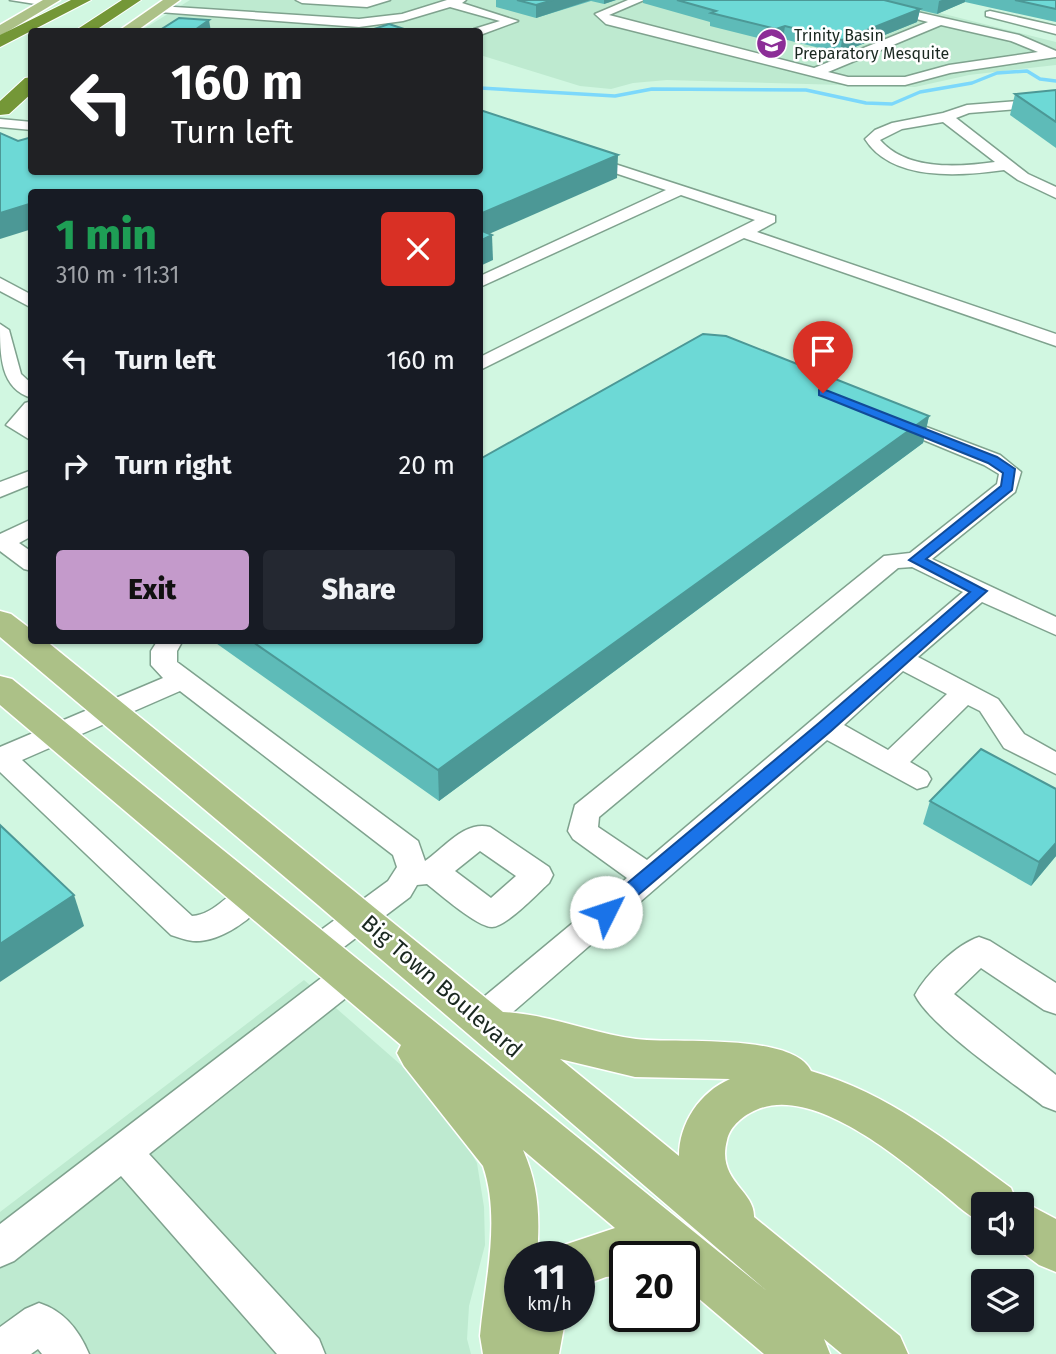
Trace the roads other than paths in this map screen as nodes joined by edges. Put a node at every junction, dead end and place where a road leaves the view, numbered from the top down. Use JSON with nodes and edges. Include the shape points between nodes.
{"nodes":[{"id":1,"x":16,"y":0,"type":"edge"},
{"id":2,"x":83,"y":0,"type":"edge"},
{"id":3,"x":101,"y":0,"type":"edge"},
{"id":4,"x":133,"y":0,"type":"edge"},
{"id":5,"x":173,"y":0,"type":"edge"},
{"id":6,"x":233,"y":0,"type":"edge"},
{"id":7,"x":302,"y":0,"type":"edge"},
{"id":8,"x":384,"y":0,"type":"edge"},
{"id":9,"x":849,"y":0,"type":"edge"},
{"id":10,"x":907,"y":0,"type":"edge"},
{"id":11,"x":51,"y":1,"type":"edge"},
{"id":12,"x":454,"y":2,"type":"edge"},
{"id":13,"x":641,"y":6,"type":"edge"},
{"id":14,"x":159,"y":9,"type":"junction"},
{"id":15,"x":980,"y":12,"type":"dead end"},
{"id":16,"x":239,"y":15,"type":"junction"},
{"id":17,"x":390,"y":19,"type":"junction"},
{"id":18,"x":939,"y":21,"type":"junction"},
{"id":19,"x":305,"y":26,"type":"edge"},
{"id":20,"x":54,"y":28,"type":"edge"},
{"id":21,"x":88,"y":28,"type":"edge"},
{"id":22,"x":106,"y":28,"type":"edge"},
{"id":23,"x":130,"y":28,"type":"edge"},
{"id":24,"x":417,"y":28,"type":"edge"},
{"id":25,"x":483,"y":30,"type":"edge"},
{"id":26,"x":1056,"y":30,"type":"edge"},
{"id":27,"x":0,"y":31,"type":"edge"},
{"id":28,"x":1056,"y":36,"type":"edge"},
{"id":29,"x":0,"y":42,"type":"edge"},
{"id":30,"x":28,"y":43,"type":"edge"},
{"id":31,"x":752,"y":43,"type":"dead end"},
{"id":32,"x":1054,"y":54,"type":"edge"},
{"id":33,"x":0,"y":59,"type":"edge"},
{"id":34,"x":783,"y":65,"type":"junction"},
{"id":35,"x":28,"y":70,"type":"edge"},
{"id":36,"x":814,"y":73,"type":"junction"},
{"id":37,"x":28,"y":94,"type":"edge"},
{"id":38,"x":1056,"y":102,"type":"edge"},
{"id":39,"x":1,"y":115,"type":"edge"},
{"id":40,"x":946,"y":117,"type":"junction"},
{"id":41,"x":28,"y":125,"type":"edge"},
{"id":42,"x":567,"y":152,"type":"edge"},
{"id":43,"x":1007,"y":165,"type":"junction"},
{"id":44,"x":679,"y":190,"type":"junction"},
{"id":45,"x":1056,"y":192,"type":"edge"},
{"id":46,"x":742,"y":232,"type":"junction"},
{"id":47,"x":483,"y":281,"type":"edge"},
{"id":48,"x":0,"y":283,"type":"edge"},
{"id":49,"x":28,"y":300,"type":"edge"},
{"id":50,"x":0,"y":330,"type":"edge"},
{"id":51,"x":1056,"y":340,"type":"edge"},
{"id":52,"x":483,"y":362,"type":"edge"},
{"id":53,"x":28,"y":391,"type":"edge"},
{"id":54,"x":28,"y":412,"type":"edge"},
{"id":55,"x":878,"y":415,"type":"edge"},
{"id":56,"x":28,"y":432,"type":"edge"},
{"id":57,"x":28,"y":477,"type":"edge"},
{"id":58,"x":0,"y":490,"type":"edge"},
{"id":59,"x":28,"y":528,"type":"edge"},
{"id":60,"x":916,"y":560,"type":"junction"},
{"id":61,"x":28,"y":561,"type":"edge"},
{"id":62,"x":979,"y":591,"type":"junction"},
{"id":63,"x":0,"y":621,"type":"edge"},
{"id":64,"x":1056,"y":627,"type":"edge"},
{"id":65,"x":28,"y":643,"type":"edge"},
{"id":66,"x":29,"y":644,"type":"edge"},
{"id":67,"x":168,"y":644,"type":"edge"},
{"id":68,"x":900,"y":659,"type":"junction"},
{"id":69,"x":184,"y":679,"type":"junction"},
{"id":70,"x":0,"y":687,"type":"edge"},
{"id":71,"x":964,"y":693,"type":"junction"},
{"id":72,"x":111,"y":710,"type":"junction"},
{"id":73,"x":825,"y":727,"type":"junction"},
{"id":74,"x":55,"y":732,"type":"junction"},
{"id":75,"x":1,"y":758,"type":"edge"},
{"id":76,"x":891,"y":764,"type":"junction"},
{"id":77,"x":1056,"y":764,"type":"edge"},
{"id":78,"x":917,"y":779,"type":"dead end"},
{"id":79,"x":647,"y":876,"type":"junction"},
{"id":80,"x":252,"y":896,"type":"junction"},
{"id":81,"x":361,"y":917,"type":"junction"},
{"id":82,"x":317,"y":950,"type":"junction"},
{"id":83,"x":358,"y":983,"type":"junction"},
{"id":84,"x":1056,"y":1000,"type":"edge"},
{"id":85,"x":486,"y":1025,"type":"junction"},
{"id":86,"x":804,"y":1086,"type":"junction"},
{"id":87,"x":1056,"y":1095,"type":"edge"},
{"id":88,"x":123,"y":1152,"type":"junction"},
{"id":89,"x":977,"y":1192,"type":"edge"},
{"id":90,"x":1034,"y":1232,"type":"edge"},
{"id":91,"x":0,"y":1248,"type":"edge"},
{"id":92,"x":1056,"y":1248,"type":"edge"},
{"id":93,"x":704,"y":1279,"type":"edge"},
{"id":94,"x":537,"y":1332,"type":"edge"},
{"id":95,"x":0,"y":1352,"type":"edge"},
{"id":96,"x":68,"y":1354,"type":"edge"},
{"id":97,"x":304,"y":1354,"type":"edge"},
{"id":98,"x":509,"y":1354,"type":"edge"},
{"id":99,"x":533,"y":1354,"type":"edge"},
{"id":100,"x":804,"y":1354,"type":"edge"},
{"id":101,"x":882,"y":1354,"type":"edge"}],
"edges":[{"from":1,"to":11,"type":"street"},
{"from":2,"to":29,"type":"highway"},
{"from":3,"to":20,"type":"highway"},
{"from":4,"to":21,"type":"highway"},
{"from":4,"to":22,"type":"highway"},
{"from":5,"to":14,"type":"main road"},
{"from":6,"to":16,"type":"street","via":[[230,2],[253,4]]},
{"from":7,"to":8,"type":"street","via":[[367,4]]},
{"from":9,"to":18,"type":"street"},
{"from":10,"to":28,"type":"street"},
{"from":11,"to":27,"type":"main road"},
{"from":12,"to":17,"type":"street"},
{"from":12,"to":25,"type":"street","via":[[512,21]]},
{"from":13,"to":34,"type":"street","via":[[601,14],[610,21]]},
{"from":14,"to":16,"type":"street"},
{"from":14,"to":23,"type":"main road"},
{"from":15,"to":26,"type":"street"},
{"from":16,"to":19,"type":"street"},
{"from":17,"to":19,"type":"street"},
{"from":17,"to":24,"type":"street"},
{"from":18,"to":32,"type":"street","via":[[1015,38]]},
{"from":18,"to":36,"type":"street"},
{"from":30,"to":33,"type":"highway"},
{"from":31,"to":34,"type":"street","via":[[797,57]]},
{"from":32,"to":36,"type":"street","via":[[949,69],[905,81],[848,81]]},
{"from":34,"to":36,"type":"street"},
{"from":35,"to":39,"type":"highway"},
{"from":37,"to":39,"type":"main road"},
{"from":38,"to":40,"type":"street","via":[[967,109]]},
{"from":39,"to":41,"type":"street"},
{"from":40,"to":43,"type":"street"},
{"from":40,"to":43,"type":"street","via":[[881,131],[872,139],[877,148],[927,171]]},
{"from":42,"to":44,"type":"street"},
{"from":43,"to":45,"type":"street"},
{"from":44,"to":46,"type":"street","via":[[769,219]]},
{"from":44,"to":47,"type":"street"},
{"from":46,"to":51,"type":"street"},
{"from":46,"to":52,"type":"street"},
{"from":48,"to":49,"type":"street"},
{"from":50,"to":53,"type":"street","via":[[10,379]]},
{"from":54,"to":56,"type":"street","via":[[16,425]]},
{"from":55,"to":60,"type":"street","via":[[992,460],[1010,472],[1007,487]]},
{"from":57,"to":58,"type":"street"},
{"from":59,"to":61,"type":"street","via":[[3,542]]},
{"from":60,"to":62,"type":"street"},
{"from":60,"to":79,"type":"street","via":[[892,561],[585,813],[583,831]]},
{"from":62,"to":64,"type":"street"},
{"from":62,"to":68,"type":"street"},
{"from":63,"to":65,"type":"main road","name":"Big Town Boulevard"},
{"from":66,"to":72,"type":"main road","name":"Big Town Boulevard"},
{"from":67,"to":69,"type":"street","via":[[164,665]]},
{"from":68,"to":71,"type":"street"},
{"from":68,"to":73,"type":"street"},
{"from":69,"to":72,"type":"street"},
{"from":69,"to":81,"type":"street","via":[[407,849],[412,868],[420,873]]},
{"from":70,"to":74,"type":"main road"},
{"from":71,"to":76,"type":"street"},
{"from":71,"to":77,"type":"street","via":[[989,705],[1014,741]]},
{"from":72,"to":74,"type":"street"},
{"from":72,"to":81,"type":"main road","name":"Big Town Boulevard"},
{"from":73,"to":76,"type":"street"},
{"from":73,"to":79,"type":"street"},
{"from":74,"to":75,"type":"street"},
{"from":74,"to":80,"type":"main road"},
{"from":75,"to":80,"type":"street","via":[[182,926],[206,928]]},
{"from":76,"to":78,"type":"street"},
{"from":79,"to":85,"type":"street"},
{"from":80,"to":82,"type":"main road"},
{"from":81,"to":82,"type":"street"},
{"from":81,"to":85,"type":"main road","name":"Big Town Boulevard"},
{"from":82,"to":83,"type":"main road"},
{"from":83,"to":88,"type":"street"},
{"from":83,"to":93,"type":"main road"},
{"from":83,"to":98,"type":"main road","via":[[502,1154],[516,1213],[506,1336]]},
{"from":84,"to":87,"type":"street","via":[[979,950],[932,995]]},
{"from":85,"to":86,"type":"main road","via":[[636,1058],[747,1063],[781,1070]]},
{"from":85,"to":101,"type":"main road","name":"Big Town Boulevard"},
{"from":86,"to":89,"type":"main road","via":[[840,1099],[880,1122]]},
{"from":86,"to":101,"type":"main road","via":[[753,1087],[727,1102],[704,1136],[701,1152],[707,1180],[720,1204],[877,1335]]},
{"from":88,"to":91,"type":"street"},
{"from":88,"to":97,"type":"street"},
{"from":90,"to":92,"type":"main road"},
{"from":93,"to":100,"type":"main road"},
{"from":94,"to":99,"type":"main road"},
{"from":95,"to":96,"type":"street","via":[[40,1323]]}]}
